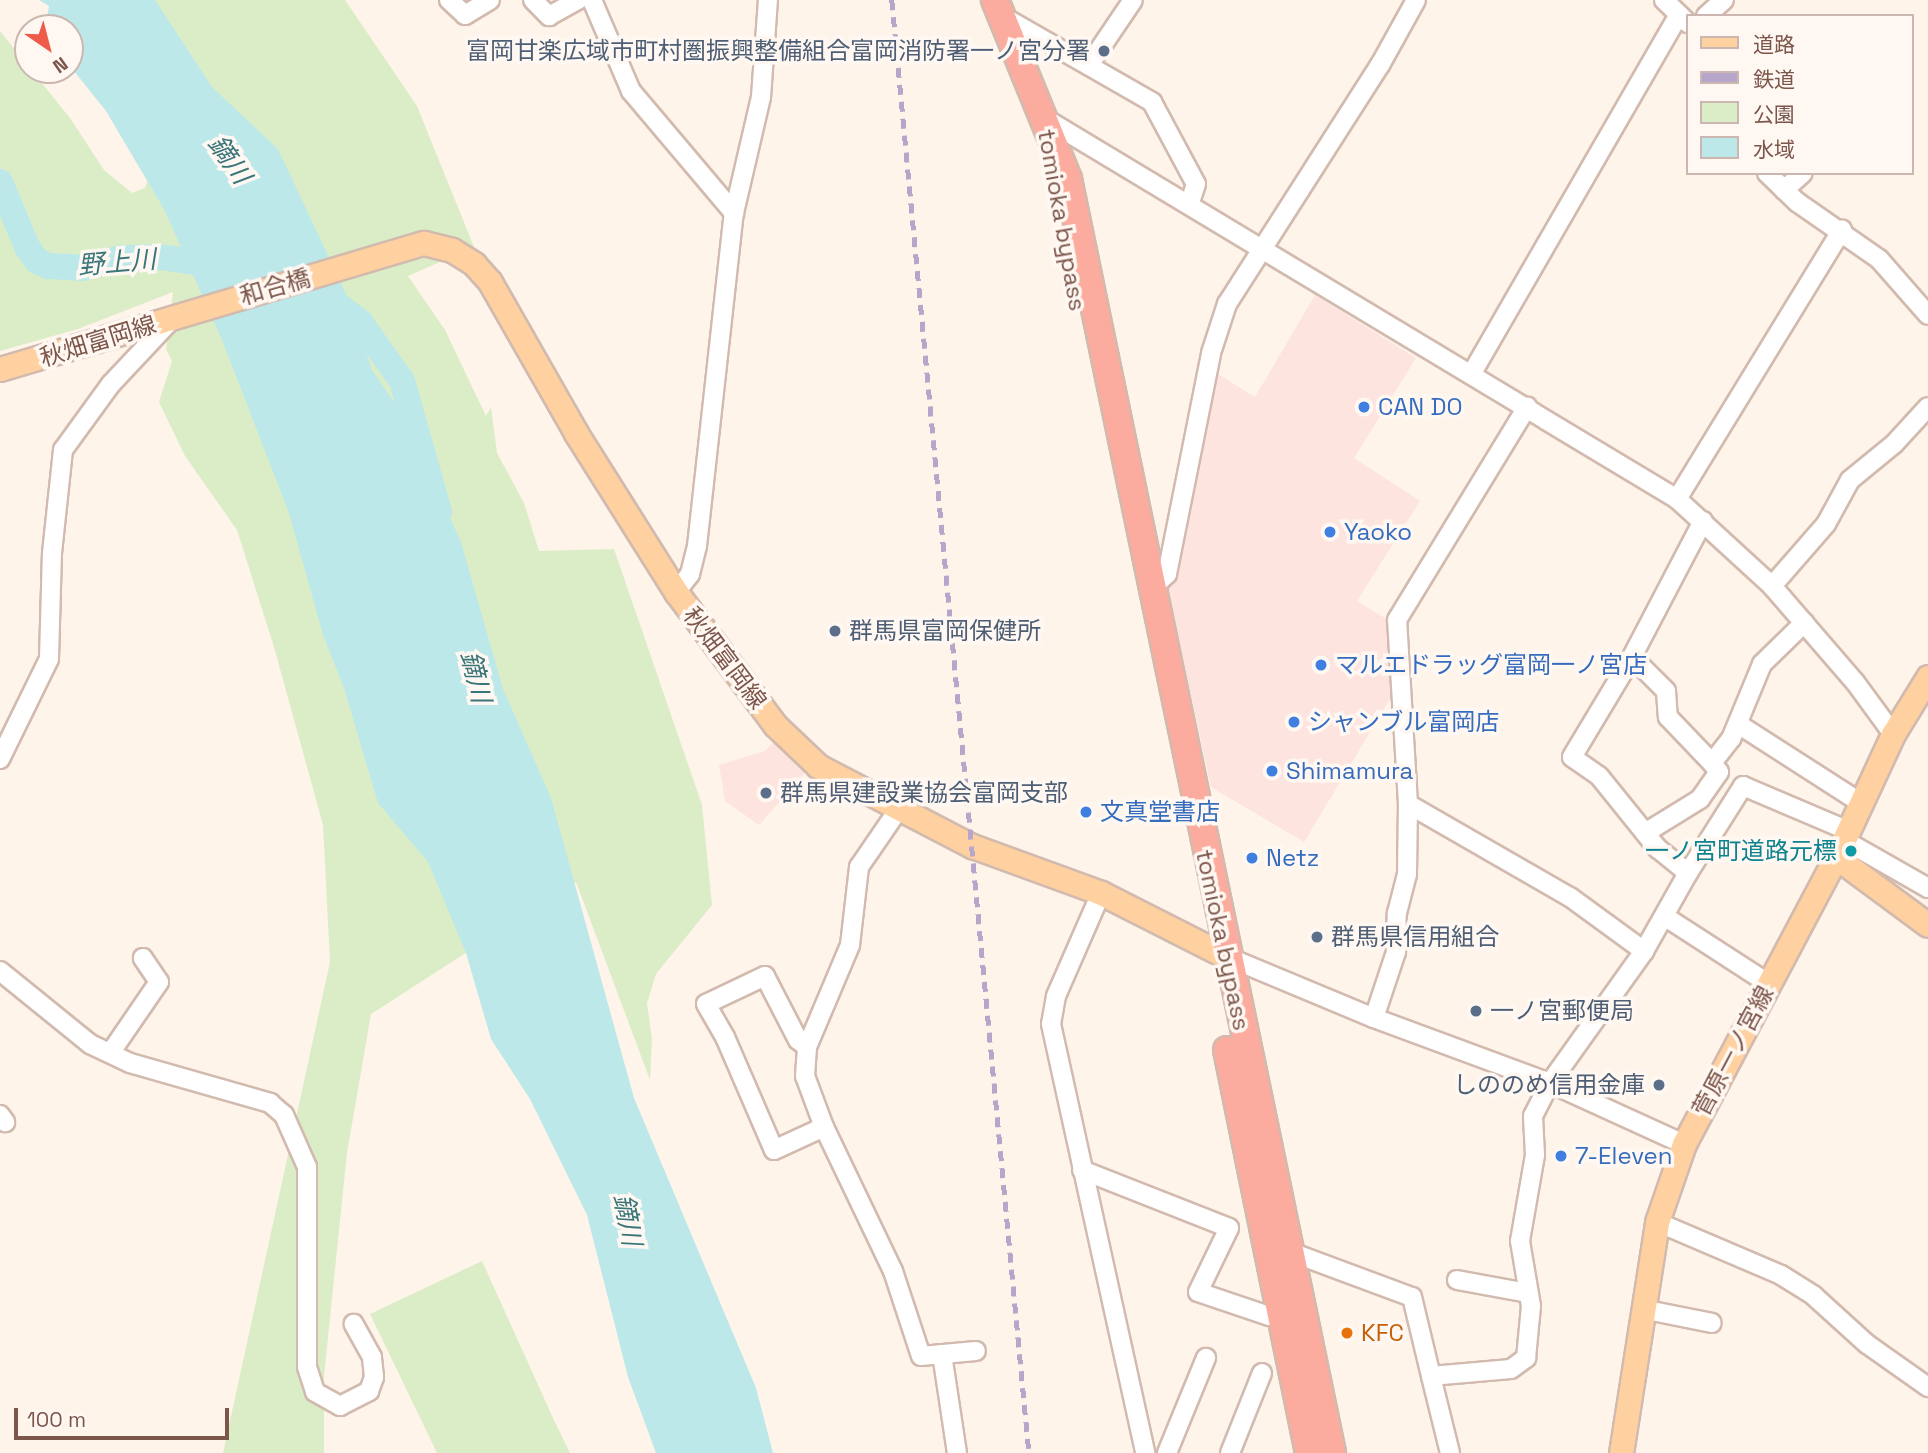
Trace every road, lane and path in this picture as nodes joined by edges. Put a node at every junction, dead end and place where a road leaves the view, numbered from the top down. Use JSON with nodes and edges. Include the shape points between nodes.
{"nodes":[{"id":1,"x":449,"y":0,"type":"edge"},
{"id":2,"x":490,"y":0,"type":"edge"},
{"id":3,"x":533,"y":0,"type":"edge"},
{"id":4,"x":578,"y":0,"type":"edge"},
{"id":5,"x":592,"y":0,"type":"edge"},
{"id":6,"x":768,"y":0,"type":"edge"},
{"id":7,"x":1133,"y":0,"type":"edge"},
{"id":8,"x":1416,"y":0,"type":"edge"},
{"id":9,"x":1664,"y":0,"type":"edge"},
{"id":10,"x":1724,"y":0,"type":"edge"},
{"id":11,"x":998,"y":8,"type":"edge"},
{"id":12,"x":1708,"y":14,"type":"edge"},
{"id":13,"x":1683,"y":19,"type":"edge"},
{"id":14,"x":1089,"y":65,"type":"junction"},
{"id":15,"x":1044,"y":118,"type":"junction"},
{"id":16,"x":1769,"y":175,"type":"edge"},
{"id":17,"x":1800,"y":175,"type":"edge"},
{"id":18,"x":1784,"y":190,"type":"junction"},
{"id":19,"x":1190,"y":203,"type":"junction"},
{"id":20,"x":734,"y":212,"type":"junction"},
{"id":21,"x":1842,"y":229,"type":"junction"},
{"id":22,"x":1264,"y":247,"type":"junction"},
{"id":23,"x":356,"y":264,"type":"joint"},
{"id":24,"x":195,"y":311,"type":"joint"},
{"id":25,"x":1928,"y":315,"type":"edge"},
{"id":26,"x":172,"y":319,"type":"junction"},
{"id":27,"x":0,"y":369,"type":"edge"},
{"id":28,"x":1472,"y":373,"type":"junction"},
{"id":29,"x":1527,"y":407,"type":"junction"},
{"id":30,"x":1928,"y":407,"type":"edge"},
{"id":31,"x":1677,"y":499,"type":"junction"},
{"id":32,"x":1703,"y":521,"type":"junction"},
{"id":33,"x":1772,"y":586,"type":"junction"},
{"id":34,"x":1151,"y":589,"type":"junction"},
{"id":35,"x":676,"y":592,"type":"junction"},
{"id":36,"x":1804,"y":624,"type":"junction"},
{"id":37,"x":1632,"y":657,"type":"junction"},
{"id":38,"x":1928,"y":677,"type":"edge"},
{"id":39,"x":1738,"y":724,"type":"junction"},
{"id":40,"x":1893,"y":734,"type":"junction"},
{"id":41,"x":0,"y":759,"type":"edge"},
{"id":42,"x":1715,"y":768,"type":"junction"},
{"id":43,"x":1743,"y":786,"type":"junction"},
{"id":44,"x":1861,"y":803,"type":"junction"},
{"id":45,"x":1408,"y":804,"type":"junction"},
{"id":46,"x":898,"y":810,"type":"junction"},
{"id":47,"x":1645,"y":833,"type":"junction"},
{"id":48,"x":1843,"y":843,"type":"junction"},
{"id":49,"x":1688,"y":873,"type":"junction"},
{"id":50,"x":1928,"y":888,"type":"edge"},
{"id":51,"x":1101,"y":893,"type":"junction"},
{"id":52,"x":1664,"y":916,"type":"junction"},
{"id":53,"x":1928,"y":925,"type":"edge"},
{"id":54,"x":1215,"y":949,"type":"junction"},
{"id":55,"x":1644,"y":951,"type":"junction"},
{"id":56,"x":143,"y":958,"type":"dead end"},
{"id":57,"x":0,"y":971,"type":"edge"},
{"id":58,"x":1769,"y":984,"type":"junction"},
{"id":59,"x":1374,"y":1018,"type":"junction"},
{"id":60,"x":807,"y":1047,"type":"junction"},
{"id":61,"x":111,"y":1052,"type":"junction"},
{"id":62,"x":1550,"y":1083,"type":"junction"},
{"id":63,"x":824,"y":1127,"type":"junction"},
{"id":64,"x":1684,"y":1144,"type":"junction"},
{"id":65,"x":1082,"y":1170,"type":"junction"},
{"id":66,"x":1657,"y":1222,"type":"junction"},
{"id":67,"x":1289,"y":1251,"type":"junction"},
{"id":68,"x":1457,"y":1280,"type":"dead end"},
{"id":69,"x":1528,"y":1293,"type":"junction"},
{"id":70,"x":1642,"y":1309,"type":"junction"},
{"id":71,"x":1269,"y":1316,"type":"dead end"},
{"id":72,"x":1712,"y":1323,"type":"dead end"},
{"id":73,"x":354,"y":1324,"type":"dead end"},
{"id":74,"x":976,"y":1351,"type":"dead end"},
{"id":75,"x":943,"y":1354,"type":"junction"},
{"id":76,"x":1206,"y":1359,"type":"dead end"},
{"id":77,"x":1262,"y":1373,"type":"dead end"},
{"id":78,"x":1430,"y":1376,"type":"junction"},
{"id":79,"x":1928,"y":1387,"type":"edge"},
{"id":80,"x":957,"y":1453,"type":"edge"},
{"id":81,"x":1145,"y":1453,"type":"edge"},
{"id":82,"x":1167,"y":1453,"type":"edge"},
{"id":83,"x":1230,"y":1453,"type":"edge"},
{"id":84,"x":1309,"y":1453,"type":"edge"},
{"id":85,"x":1332,"y":1453,"type":"edge"},
{"id":86,"x":1450,"y":1453,"type":"edge"},
{"id":87,"x":1621,"y":1453,"type":"edge"}],
"edges":[{"from":1,"to":2,"type":"street","via":[[465,15]]},
{"from":3,"to":4,"type":"street","via":[[549,16]]},
{"from":5,"to":20,"type":"street","via":[[631,91]]},
{"from":6,"to":20,"type":"street","via":[[761,97]]},
{"from":7,"to":14,"type":"street"},
{"from":8,"to":22,"type":"street"},
{"from":9,"to":13,"type":"street"},
{"from":10,"to":12,"type":"street"},
{"from":11,"to":14,"type":"street"},
{"from":11,"to":15,"type":"highway"},
{"from":13,"to":28,"type":"street"},
{"from":14,"to":19,"type":"street","via":[[1152,102],[1196,184]]},
{"from":15,"to":19,"type":"street"},
{"from":15,"to":34,"type":"highway","name":"tomioka bypass","via":[[1068,178]]},
{"from":15,"to":54,"type":"highway","name":"tomioka bypass","via":[[1051,183]]},
{"from":16,"to":18,"type":"street"},
{"from":17,"to":18,"type":"street"},
{"from":18,"to":21,"type":"street"},
{"from":19,"to":22,"type":"street"},
{"from":20,"to":35,"type":"street","via":[[697,546],[690,574]]},
{"from":21,"to":25,"type":"street","via":[[1879,259]]},
{"from":21,"to":31,"type":"street"},
{"from":22,"to":28,"type":"street"},
{"from":22,"to":34,"type":"street","via":[[1227,304],[1167,573]]},
{"from":23,"to":24,"type":"main road","name":"和合橋"},
{"from":23,"to":35,"type":"main road","name":"秋畑富岡線","via":[[424,243],[452,250],[474,264],[490,282],[576,433]]},
{"from":24,"to":26,"type":"main road","name":"秋畑富岡線"},
{"from":26,"to":27,"type":"main road","name":"秋畑富岡線"},
{"from":26,"to":41,"type":"street","via":[[111,384],[63,450],[52,553],[49,659]]},
{"from":28,"to":29,"type":"street"},
{"from":29,"to":31,"type":"street"},
{"from":29,"to":45,"type":"street","via":[[1397,620]]},
{"from":30,"to":33,"type":"street","via":[[1895,444],[1850,480],[1826,524]]},
{"from":31,"to":32,"type":"street"},
{"from":32,"to":33,"type":"street"},
{"from":32,"to":37,"type":"street"},
{"from":33,"to":36,"type":"street"},
{"from":34,"to":54,"type":"highway","name":"tomioka bypass"},
{"from":35,"to":46,"type":"main road","name":"秋畑富岡線","via":[[775,725],[818,766]]},
{"from":36,"to":39,"type":"street","via":[[1762,664]]},
{"from":36,"to":40,"type":"street"},
{"from":37,"to":42,"type":"street","via":[[1665,691],[1668,717]]},
{"from":37,"to":47,"type":"street","via":[[1572,757],[1599,776]]},
{"from":38,"to":40,"type":"main road","name":"菅原一ノ宮線"},
{"from":39,"to":42,"type":"street"},
{"from":39,"to":44,"type":"street"},
{"from":40,"to":44,"type":"main road","name":"菅原一ノ宮線"},
{"from":42,"to":43,"type":"street"},
{"from":42,"to":47,"type":"street","via":[[1700,799]]},
{"from":43,"to":48,"type":"street"},
{"from":43,"to":49,"type":"street"},
{"from":44,"to":48,"type":"main road","name":"菅原一ノ宮線"},
{"from":45,"to":55,"type":"street","via":[[1570,897]]},
{"from":45,"to":59,"type":"street","via":[[1407,874],[1396,914],[1396,952]]},
{"from":46,"to":51,"type":"main road","name":"秋畑富岡線","via":[[972,846]]},
{"from":46,"to":60,"type":"street","via":[[859,867],[850,945]]},
{"from":47,"to":49,"type":"street"},
{"from":48,"to":50,"type":"street"},
{"from":48,"to":53,"type":"main road"},
{"from":48,"to":58,"type":"main road","name":"菅原一ノ宮線"},
{"from":49,"to":52,"type":"street"},
{"from":51,"to":54,"type":"main road","name":"秋畑富岡線"},
{"from":51,"to":65,"type":"street","via":[[1056,996],[1051,1024]]},
{"from":52,"to":55,"type":"street"},
{"from":52,"to":58,"type":"street"},
{"from":54,"to":59,"type":"street"},
{"from":54,"to":67,"type":"highway","name":"tomioka bypass"},
{"from":54,"to":84,"type":"highway","name":"tomioka bypass"},
{"from":55,"to":62,"type":"street"},
{"from":56,"to":61,"type":"street","via":[[159,982]]},
{"from":57,"to":61,"type":"street","via":[[90,1044]]},
{"from":58,"to":64,"type":"main road","name":"菅原一ノ宮線"},
{"from":59,"to":62,"type":"street"},
{"from":60,"to":63,"type":"street","via":[[805,1076]]},
{"from":60,"to":63,"type":"street","via":[[798,1040],[765,975],[706,1004],[774,1150]]},
{"from":61,"to":73,"type":"street","via":[[130,1063],[270,1102],[284,1115],[307,1167],[307,1367],[315,1392],[340,1406],[369,1391],[374,1377],[372,1357]]},
{"from":62,"to":64,"type":"street"},
{"from":62,"to":69,"type":"street","via":[[1532,1116],[1535,1155],[1521,1220]]},
{"from":63,"to":75,"type":"street","via":[[893,1271],[921,1356]]},
{"from":64,"to":66,"type":"main road","name":"菅原一ノ宮線"},
{"from":65,"to":71,"type":"street","via":[[1229,1228],[1198,1292]]},
{"from":65,"to":81,"type":"street"},
{"from":66,"to":70,"type":"main road","name":"菅原一ノ宮線"},
{"from":66,"to":79,"type":"street","via":[[1781,1275]]},
{"from":67,"to":78,"type":"street","via":[[1412,1297]]},
{"from":67,"to":85,"type":"highway","name":"tomioka bypass"},
{"from":68,"to":69,"type":"street"},
{"from":69,"to":78,"type":"street","via":[[1527,1358],[1520,1366]]},
{"from":70,"to":72,"type":"street"},
{"from":70,"to":87,"type":"main road","name":"菅原一ノ宮線"},
{"from":74,"to":75,"type":"street"},
{"from":75,"to":80,"type":"street"},
{"from":76,"to":82,"type":"street"},
{"from":77,"to":83,"type":"street"},
{"from":78,"to":86,"type":"street"}]}
